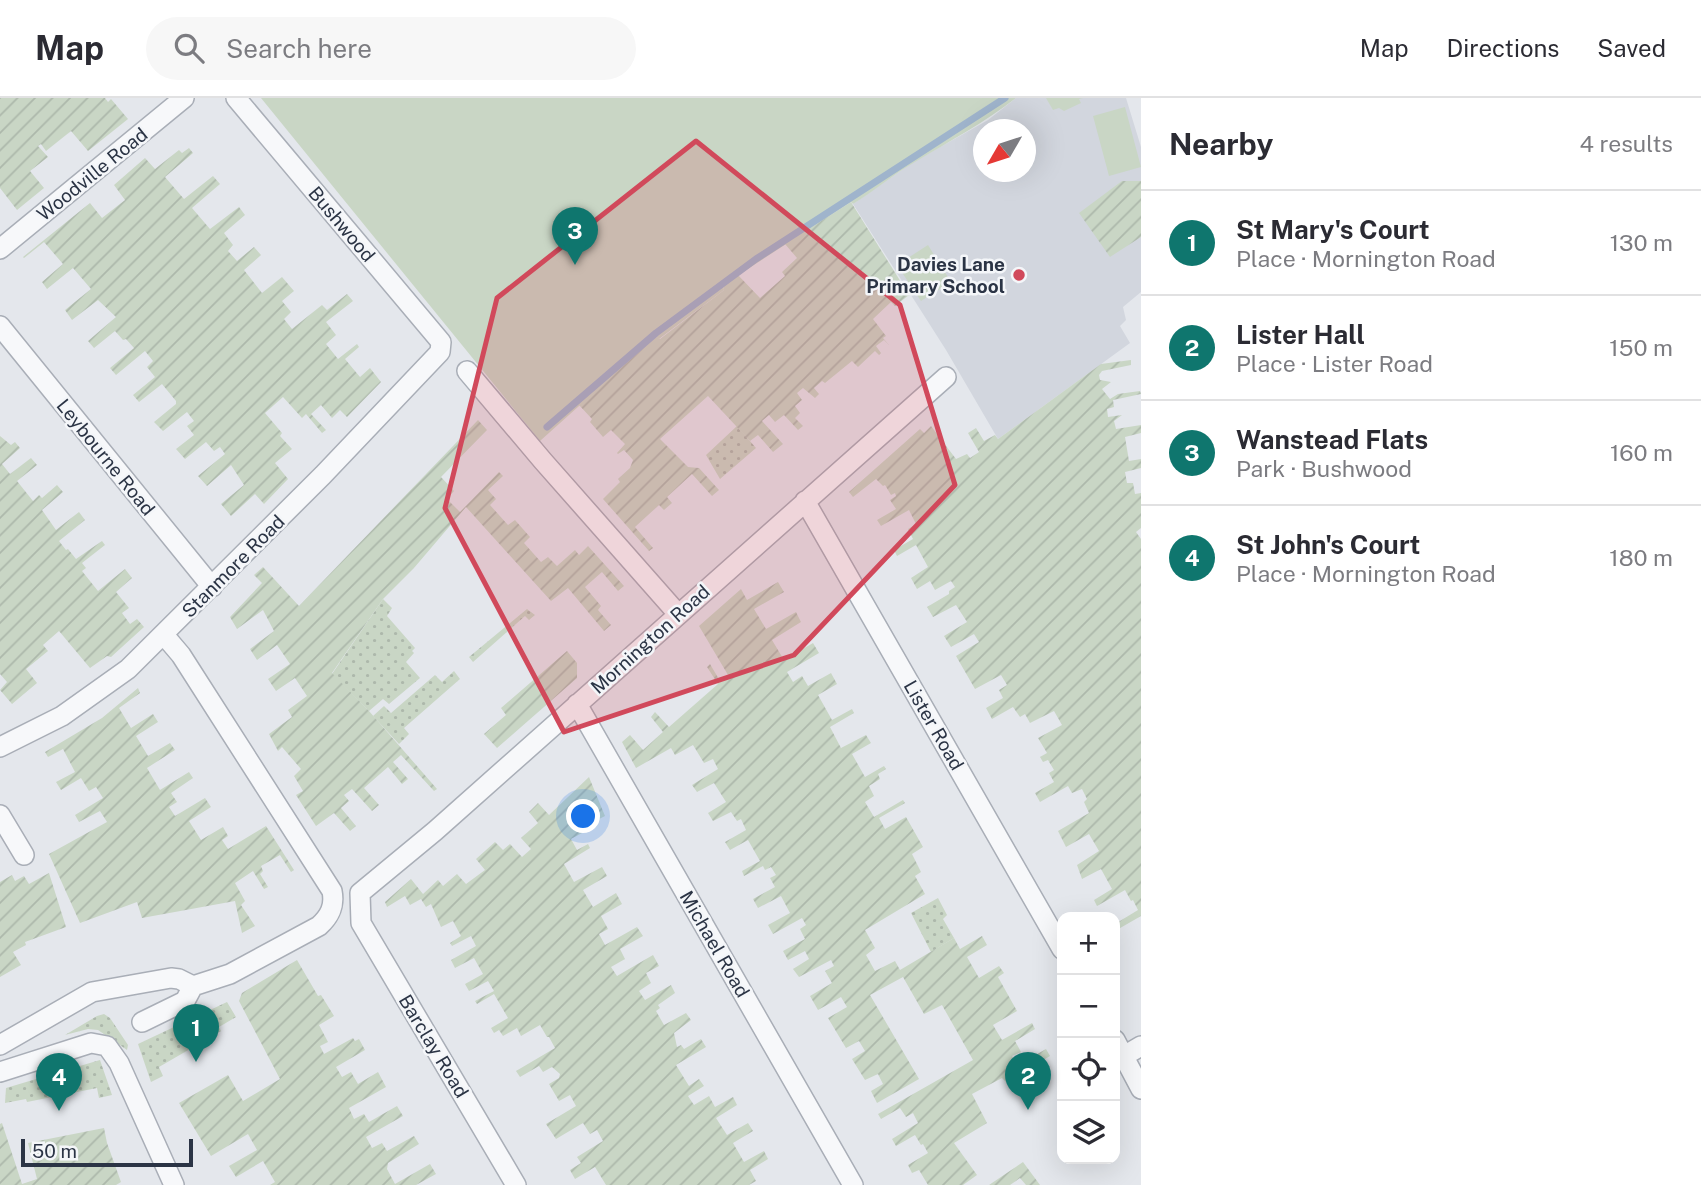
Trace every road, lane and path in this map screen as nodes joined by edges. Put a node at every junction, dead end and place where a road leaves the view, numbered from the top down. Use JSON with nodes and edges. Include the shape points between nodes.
{"nodes":[{"id":1,"x":184,"y":98,"type":"edge"},
{"id":2,"x":236,"y":98,"type":"edge"},
{"id":3,"x":0,"y":249,"type":"edge"},
{"id":4,"x":0,"y":326,"type":"edge"},
{"id":5,"x":440,"y":352,"type":"joint"},
{"id":6,"x":467,"y":371,"type":"dead end"},
{"id":7,"x":946,"y":377,"type":"dead end"},
{"id":8,"x":805,"y":501,"type":"junction"},
{"id":9,"x":212,"y":587,"type":"junction"},
{"id":10,"x":678,"y":614,"type":"junction"},
{"id":11,"x":164,"y":635,"type":"junction"},
{"id":12,"x":577,"y":704,"type":"junction"},
{"id":13,"x":0,"y":747,"type":"edge"},
{"id":14,"x":0,"y":815,"type":"edge"},
{"id":15,"x":24,"y":855,"type":"dead end"},
{"id":16,"x":360,"y":904,"type":"joint"},
{"id":17,"x":1057,"y":940,"type":"edge"},
{"id":18,"x":193,"y":986,"type":"junction"},
{"id":19,"x":142,"y":1022,"type":"dead end"},
{"id":20,"x":0,"y":1045,"type":"edge"},
{"id":21,"x":1141,"y":1046,"type":"edge"},
{"id":22,"x":1120,"y":1048,"type":"edge"},
{"id":23,"x":1120,"y":1050,"type":"edge"},
{"id":24,"x":0,"y":1072,"type":"edge"},
{"id":25,"x":1141,"y":1089,"type":"edge"},
{"id":26,"x":174,"y":1185,"type":"edge"},
{"id":27,"x":516,"y":1185,"type":"edge"},
{"id":28,"x":853,"y":1185,"type":"edge"}],
"edges":[{"from":1,"to":3,"type":"street","name":"Woodville Road"},
{"from":2,"to":5,"type":"street","name":"Bushwood","via":[[441,342]]},
{"from":4,"to":9,"type":"street","name":"Leybourne Road"},
{"from":5,"to":9,"type":"street","name":"Stanmore Road"},
{"from":6,"to":10,"type":"street"},
{"from":7,"to":8,"type":"street","name":"Mornington Road"},
{"from":8,"to":10,"type":"street","name":"Mornington Road"},
{"from":8,"to":17,"type":"street","name":"Lister Road"},
{"from":9,"to":11,"type":"street","name":"Stanmore Road"},
{"from":10,"to":12,"type":"street","name":"Mornington Road"},
{"from":11,"to":13,"type":"street","name":"Stanmore Road","via":[[94,695]]},
{"from":11,"to":18,"type":"street","via":[[334,900],[329,917],[319,926],[230,974]]},
{"from":12,"to":16,"type":"street","name":"Mornington Road","via":[[360,893]]},
{"from":12,"to":28,"type":"street","name":"Michael Road"},
{"from":14,"to":15,"type":"street"},
{"from":16,"to":27,"type":"street","name":"Barclay Road","via":[[361,923]]},
{"from":18,"to":19,"type":"street","via":[[185,1001]]},
{"from":18,"to":20,"type":"street","via":[[171,978],[92,992]]},
{"from":21,"to":22,"type":"street"},
{"from":23,"to":25,"type":"street"},
{"from":24,"to":26,"type":"street","via":[[91,1043],[107,1046]]}]}
